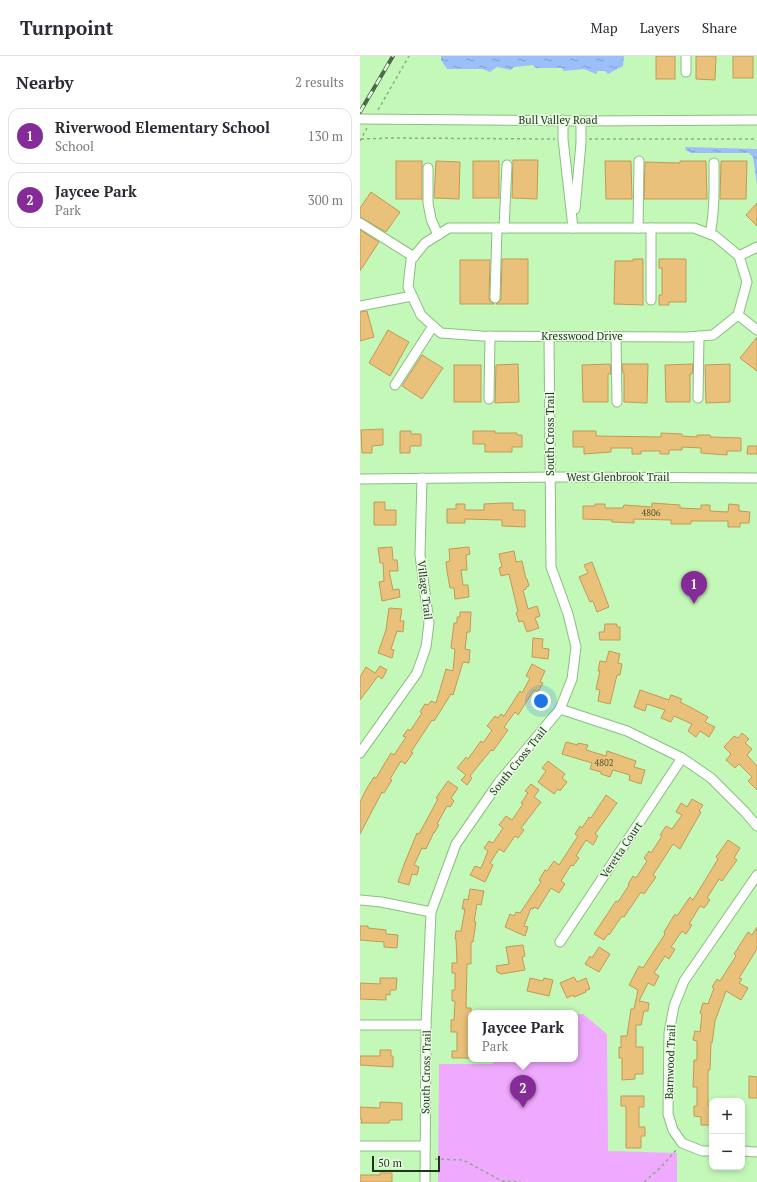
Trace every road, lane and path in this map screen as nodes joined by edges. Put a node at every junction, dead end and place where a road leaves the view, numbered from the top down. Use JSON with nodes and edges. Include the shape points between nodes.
{"nodes":[{"id":1,"x":409,"y":56,"type":"edge"},
{"id":2,"x":686,"y":56,"type":"edge"},
{"id":3,"x":686,"y":72,"type":"dead end"},
{"id":4,"x":360,"y":119,"type":"edge"},
{"id":5,"x":373,"y":119,"type":"junction"},
{"id":6,"x":562,"y":120,"type":"junction"},
{"id":7,"x":757,"y":120,"type":"edge"},
{"id":8,"x":581,"y":121,"type":"junction"},
{"id":9,"x":360,"y":140,"type":"edge"},
{"id":10,"x":639,"y":161,"type":"dead end"},
{"id":11,"x":714,"y":163,"type":"dead end"},
{"id":12,"x":507,"y":165,"type":"dead end"},
{"id":13,"x":428,"y":168,"type":"dead end"},
{"id":14,"x":360,"y":223,"type":"edge"},
{"id":15,"x":501,"y":228,"type":"junction"},
{"id":16,"x":573,"y":228,"type":"junction"},
{"id":17,"x":638,"y":228,"type":"junction"},
{"id":18,"x":652,"y":228,"type":"junction"},
{"id":19,"x":710,"y":234,"type":"junction"},
{"id":20,"x":438,"y":235,"type":"junction"},
{"id":21,"x":757,"y":248,"type":"edge"},
{"id":22,"x":739,"y":256,"type":"junction"},
{"id":23,"x":414,"y":257,"type":"junction"},
{"id":24,"x":412,"y":296,"type":"junction"},
{"id":25,"x":495,"y":298,"type":"dead end"},
{"id":26,"x":651,"y":300,"type":"dead end"},
{"id":27,"x":360,"y":306,"type":"edge"},
{"id":28,"x":738,"y":315,"type":"junction"},
{"id":29,"x":433,"y":326,"type":"junction"},
{"id":30,"x":757,"y":330,"type":"edge"},
{"id":31,"x":490,"y":336,"type":"junction"},
{"id":32,"x":549,"y":336,"type":"junction"},
{"id":33,"x":699,"y":336,"type":"junction"},
{"id":34,"x":616,"y":337,"type":"junction"},
{"id":35,"x":395,"y":385,"type":"dead end"},
{"id":36,"x":698,"y":398,"type":"dead end"},
{"id":37,"x":489,"y":399,"type":"dead end"},
{"id":38,"x":617,"y":402,"type":"dead end"},
{"id":39,"x":550,"y":477,"type":"junction"},
{"id":40,"x":422,"y":478,"type":"junction"},
{"id":41,"x":757,"y":478,"type":"edge"},
{"id":42,"x":360,"y":479,"type":"edge"},
{"id":43,"x":560,"y":708,"type":"junction"},
{"id":44,"x":360,"y":754,"type":"edge"},
{"id":45,"x":682,"y":758,"type":"junction"},
{"id":46,"x":757,"y":826,"type":"edge"},
{"id":47,"x":757,"y":875,"type":"edge"},
{"id":48,"x":360,"y":900,"type":"edge"},
{"id":49,"x":431,"y":912,"type":"junction"},
{"id":50,"x":560,"y":942,"type":"dead end"},
{"id":51,"x":360,"y":1024,"type":"edge"},
{"id":52,"x":426,"y":1025,"type":"junction"},
{"id":53,"x":682,"y":1143,"type":"junction"},
{"id":54,"x":360,"y":1146,"type":"edge"},
{"id":55,"x":425,"y":1146,"type":"junction"},
{"id":56,"x":709,"y":1151,"type":"edge"},
{"id":57,"x":745,"y":1151,"type":"edge"},
{"id":58,"x":757,"y":1152,"type":"edge"},
{"id":59,"x":425,"y":1159,"type":"junction"},
{"id":60,"x":425,"y":1182,"type":"edge"},
{"id":61,"x":521,"y":1182,"type":"edge"},
{"id":62,"x":644,"y":1182,"type":"edge"}],
"edges":[{"from":1,"to":5,"type":"path"},
{"from":2,"to":3,"type":"street"},
{"from":4,"to":5,"type":"street","name":"Bull Valley Road"},
{"from":5,"to":6,"type":"street","name":"Bull Valley Road"},
{"from":5,"to":9,"type":"path"},
{"from":6,"to":8,"type":"street","name":"Bull Valley Road"},
{"from":6,"to":16,"type":"street"},
{"from":7,"to":8,"type":"street","name":"Bull Valley Road"},
{"from":8,"to":16,"type":"street"},
{"from":10,"to":17,"type":"street"},
{"from":11,"to":19,"type":"street","via":[[714,200]]},
{"from":12,"to":15,"type":"street"},
{"from":13,"to":20,"type":"street","via":[[428,203]]},
{"from":14,"to":23,"type":"street"},
{"from":15,"to":16,"type":"street","name":"Kresswood Drive"},
{"from":15,"to":20,"type":"street","name":"Kresswood Drive","via":[[449,228]]},
{"from":15,"to":25,"type":"street"},
{"from":16,"to":17,"type":"street","name":"Kresswood Drive"},
{"from":17,"to":18,"type":"street","name":"Kresswood Drive"},
{"from":18,"to":19,"type":"street","name":"Kresswood Drive","via":[[694,228]]},
{"from":18,"to":26,"type":"street"},
{"from":19,"to":22,"type":"street","name":"Kresswood Drive"},
{"from":20,"to":23,"type":"street","name":"Kresswood Drive","via":[[425,243]]},
{"from":21,"to":22,"type":"street"},
{"from":22,"to":28,"type":"street","via":[[747,282]]},
{"from":23,"to":24,"type":"street","name":"Kresswood Drive","via":[[411,260],[408,287]]},
{"from":24,"to":27,"type":"street"},
{"from":24,"to":29,"type":"street","name":"Kresswood Drive","via":[[421,315]]},
{"from":28,"to":30,"type":"street"},
{"from":28,"to":33,"type":"street","name":"Kresswood Drive","via":[[713,335]]},
{"from":29,"to":31,"type":"street","name":"Kresswood Drive","via":[[441,333]]},
{"from":29,"to":35,"type":"street"},
{"from":31,"to":32,"type":"street","name":"Kresswood Drive"},
{"from":31,"to":37,"type":"street"},
{"from":32,"to":34,"type":"street","name":"Kresswood Drive"},
{"from":32,"to":39,"type":"street","name":"South Cross Trail"},
{"from":33,"to":34,"type":"street","name":"Kresswood Drive"},
{"from":33,"to":36,"type":"street"},
{"from":34,"to":38,"type":"street"},
{"from":39,"to":40,"type":"street","name":"West Glenbrook Trail"},
{"from":39,"to":41,"type":"street","name":"West Glenbrook Trail"},
{"from":39,"to":43,"type":"street","name":"South Cross Trail","via":[[551,567],[568,614],[576,647],[572,679]]},
{"from":40,"to":42,"type":"street","name":"West Glenbrook Trail"},
{"from":40,"to":44,"type":"street","name":"Village Trail","via":[[420,555],[429,623],[426,647],[417,673]]},
{"from":43,"to":45,"type":"street","via":[[627,731]]},
{"from":43,"to":49,"type":"street","name":"South Cross Trail","via":[[499,782],[456,844]]},
{"from":45,"to":46,"type":"street","via":[[711,778]]},
{"from":45,"to":50,"type":"street","name":"Veretta Court"},
{"from":47,"to":53,"type":"street","name":"Barnwood Trail","via":[[684,981],[674,1006],[669,1033],[668,1114],[673,1130]]},
{"from":48,"to":49,"type":"street"},
{"from":49,"to":52,"type":"street","name":"South Cross Trail"},
{"from":51,"to":52,"type":"street"},
{"from":52,"to":55,"type":"street","name":"South Cross Trail"},
{"from":53,"to":56,"type":"street"},
{"from":53,"to":62,"type":"path"},
{"from":54,"to":55,"type":"street"},
{"from":55,"to":59,"type":"street","name":"South Cross Trail"},
{"from":57,"to":58,"type":"street"},
{"from":59,"to":60,"type":"street","name":"South Cross Trail"},
{"from":59,"to":61,"type":"path","via":[[463,1160],[502,1181]]}]}
